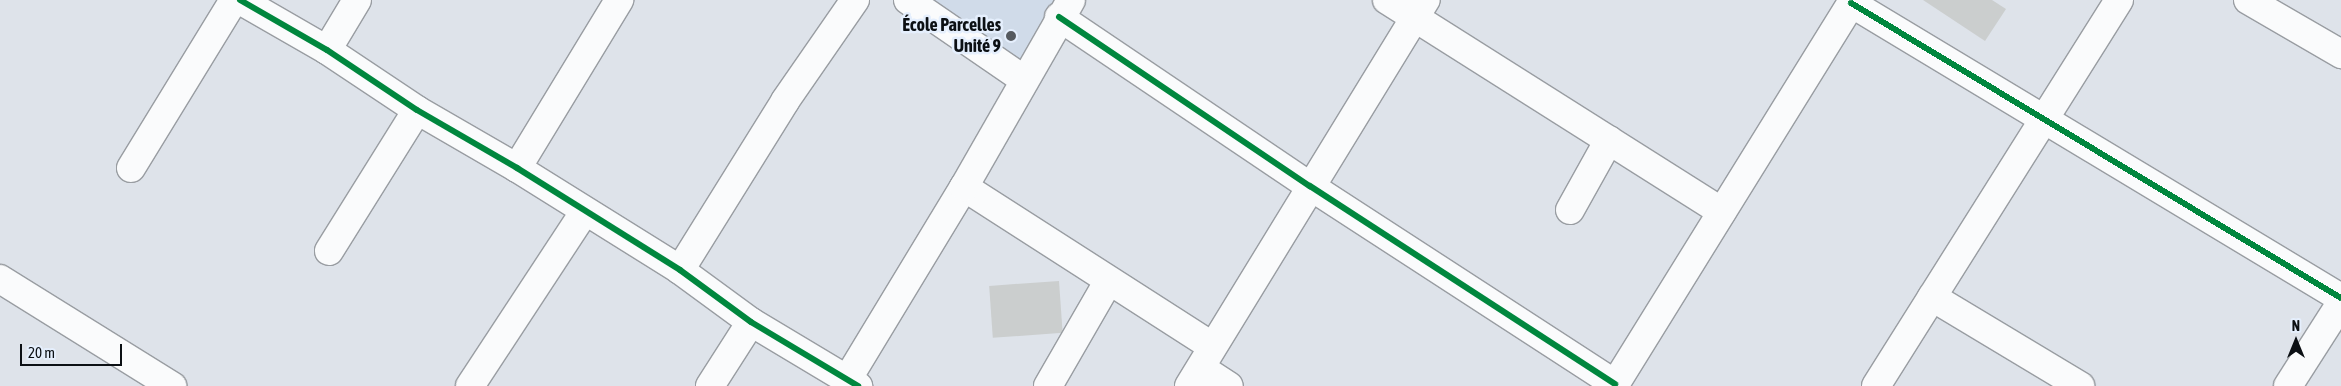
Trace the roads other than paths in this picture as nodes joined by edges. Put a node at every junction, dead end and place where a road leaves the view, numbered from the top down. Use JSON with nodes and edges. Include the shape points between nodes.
{"nodes":[{"id":1,"x":234,"y":0,"type":"edge"},
{"id":2,"x":240,"y":0,"type":"edge"},
{"id":3,"x":357,"y":0,"type":"edge"},
{"id":4,"x":619,"y":0,"type":"edge"},
{"id":5,"x":855,"y":0,"type":"edge"},
{"id":6,"x":908,"y":0,"type":"edge"},
{"id":7,"x":1387,"y":0,"type":"edge"},
{"id":8,"x":2118,"y":0,"type":"edge"},
{"id":9,"x":2248,"y":0,"type":"edge"},
{"id":10,"x":1852,"y":2,"type":"edge"},
{"id":11,"x":1065,"y":9,"type":"edge"},
{"id":12,"x":1420,"y":9,"type":"edge"},
{"id":13,"x":327,"y":50,"type":"junction"},
{"id":14,"x":2341,"y":54,"type":"edge"},
{"id":15,"x":1023,"y":79,"type":"junction"},
{"id":16,"x":417,"y":110,"type":"junction"},
{"id":17,"x":2044,"y":119,"type":"junction"},
{"id":18,"x":1609,"y":140,"type":"junction"},
{"id":19,"x":131,"y":168,"type":"dead end"},
{"id":20,"x":517,"y":168,"type":"junction"},
{"id":21,"x":1310,"y":186,"type":"junction"},
{"id":22,"x":964,"y":187,"type":"junction"},
{"id":23,"x":1570,"y":210,"type":"dead end"},
{"id":24,"x":586,"y":211,"type":"junction"},
{"id":25,"x":1722,"y":212,"type":"junction"},
{"id":26,"x":328,"y":251,"type":"dead end"},
{"id":27,"x":680,"y":270,"type":"junction"},
{"id":28,"x":0,"y":278,"type":"edge"},
{"id":29,"x":1108,"y":282,"type":"junction"},
{"id":30,"x":1932,"y":297,"type":"junction"},
{"id":31,"x":2341,"y":298,"type":"edge"},
{"id":32,"x":2341,"y":303,"type":"edge"},
{"id":33,"x":751,"y":322,"type":"junction"},
{"id":34,"x":1201,"y":366,"type":"edge"},
{"id":35,"x":853,"y":383,"type":"edge"},
{"id":36,"x":1615,"y":385,"type":"edge"},
{"id":37,"x":172,"y":386,"type":"edge"},
{"id":38,"x":470,"y":386,"type":"edge"},
{"id":39,"x":710,"y":386,"type":"edge"},
{"id":40,"x":1048,"y":386,"type":"edge"},
{"id":41,"x":1228,"y":386,"type":"edge"},
{"id":42,"x":1876,"y":386,"type":"edge"},
{"id":43,"x":2080,"y":386,"type":"edge"},
{"id":44,"x":2288,"y":386,"type":"edge"}],
"edges":[{"from":1,"to":19,"type":"street"},
{"from":2,"to":13,"type":"street"},
{"from":3,"to":13,"type":"street"},
{"from":4,"to":20,"type":"street"},
{"from":5,"to":27,"type":"street","via":[[785,101]]},
{"from":6,"to":15,"type":"street"},
{"from":7,"to":12,"type":"street"},
{"from":8,"to":17,"type":"street"},
{"from":9,"to":14,"type":"street"},
{"from":10,"to":17,"type":"street"},
{"from":10,"to":25,"type":"street"},
{"from":11,"to":15,"type":"street"},
{"from":11,"to":21,"type":"street"},
{"from":12,"to":18,"type":"street"},
{"from":12,"to":21,"type":"street"},
{"from":13,"to":16,"type":"street"},
{"from":15,"to":22,"type":"street"},
{"from":16,"to":20,"type":"street"},
{"from":16,"to":26,"type":"street"},
{"from":17,"to":30,"type":"street"},
{"from":17,"to":31,"type":"street"},
{"from":18,"to":23,"type":"street"},
{"from":18,"to":25,"type":"street"},
{"from":20,"to":24,"type":"street"},
{"from":21,"to":34,"type":"street"},
{"from":21,"to":36,"type":"street"},
{"from":22,"to":29,"type":"street"},
{"from":22,"to":35,"type":"street"},
{"from":24,"to":27,"type":"street"},
{"from":24,"to":38,"type":"street"},
{"from":25,"to":36,"type":"street"},
{"from":27,"to":33,"type":"street"},
{"from":28,"to":37,"type":"street"},
{"from":29,"to":34,"type":"street"},
{"from":29,"to":40,"type":"street"},
{"from":30,"to":42,"type":"street"},
{"from":30,"to":43,"type":"street"},
{"from":32,"to":44,"type":"street"},
{"from":33,"to":35,"type":"street"},
{"from":33,"to":39,"type":"street"},
{"from":34,"to":41,"type":"street"}]}
